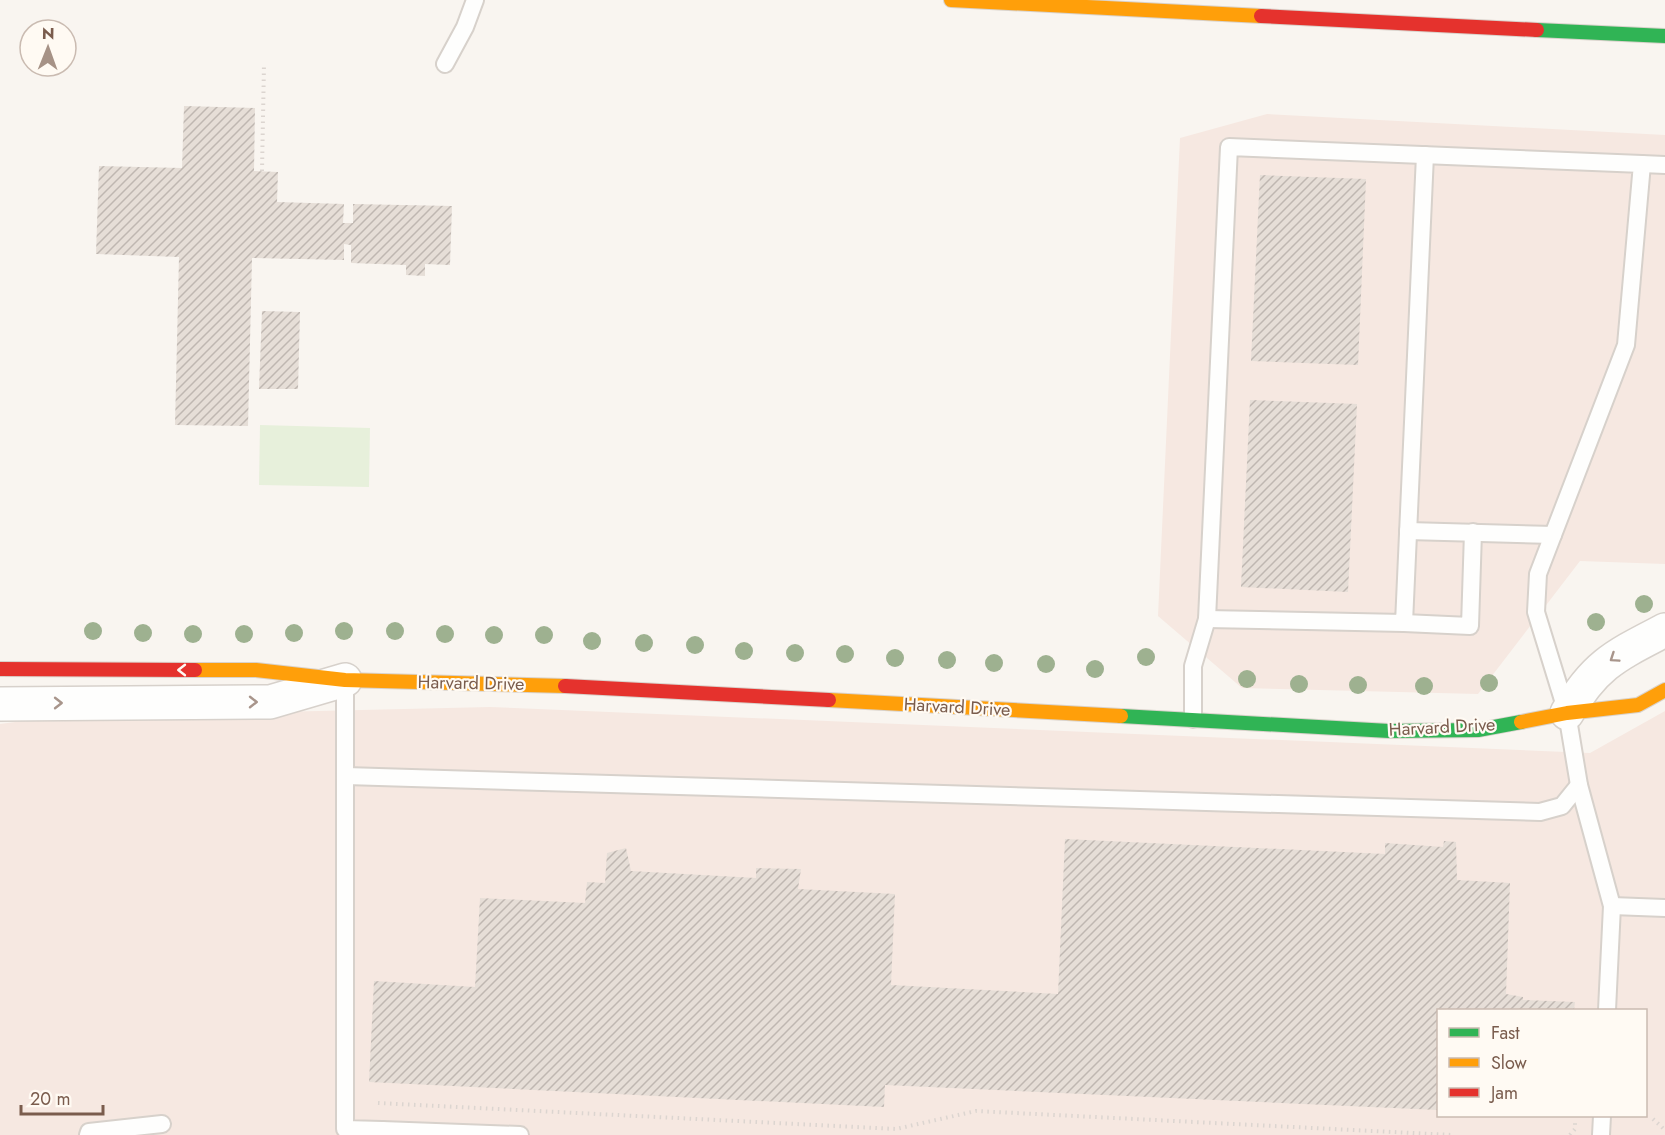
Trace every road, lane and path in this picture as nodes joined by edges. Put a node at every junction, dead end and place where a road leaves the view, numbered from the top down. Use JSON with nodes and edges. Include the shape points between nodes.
{"nodes":[{"id":1,"x":474,"y":0,"type":"edge"},
{"id":2,"x":951,"y":0,"type":"edge"},
{"id":3,"x":1096,"y":4,"type":"edge"},
{"id":4,"x":1665,"y":36,"type":"edge"},
{"id":5,"x":264,"y":64,"type":"dead end"},
{"id":6,"x":445,"y":64,"type":"dead end"},
{"id":7,"x":1425,"y":155,"type":"junction"},
{"id":8,"x":1642,"y":164,"type":"junction"},
{"id":9,"x":1665,"y":165,"type":"edge"},
{"id":10,"x":262,"y":171,"type":"dead end"},
{"id":11,"x":1408,"y":531,"type":"junction"},
{"id":12,"x":1473,"y":532,"type":"junction"},
{"id":13,"x":1553,"y":536,"type":"junction"},
{"id":14,"x":1207,"y":619,"type":"junction"},
{"id":15,"x":1404,"y":623,"type":"junction"},
{"id":16,"x":1665,"y":630,"type":"edge"},
{"id":17,"x":0,"y":669,"type":"edge"},
{"id":18,"x":345,"y":680,"type":"junction"},
{"id":19,"x":1665,"y":690,"type":"edge"},
{"id":20,"x":0,"y":704,"type":"edge"},
{"id":21,"x":1567,"y":713,"type":"junction"},
{"id":22,"x":1193,"y":719,"type":"junction"},
{"id":23,"x":346,"y":776,"type":"junction"},
{"id":24,"x":1579,"y":785,"type":"junction"},
{"id":25,"x":1612,"y":906,"type":"junction"},
{"id":26,"x":1665,"y":908,"type":"edge"},
{"id":27,"x":1607,"y":1009,"type":"edge"},
{"id":28,"x":378,"y":1104,"type":"dead end"},
{"id":29,"x":1602,"y":1117,"type":"edge"},
{"id":30,"x":1653,"y":1119,"type":"dead end"},
{"id":31,"x":1575,"y":1121,"type":"dead end"},
{"id":32,"x":162,"y":1124,"type":"dead end"},
{"id":33,"x":1665,"y":1130,"type":"edge"},
{"id":34,"x":382,"y":1132,"type":"edge"},
{"id":35,"x":88,"y":1135,"type":"edge"},
{"id":36,"x":520,"y":1135,"type":"edge"},
{"id":37,"x":1452,"y":1135,"type":"edge"},
{"id":38,"x":1570,"y":1135,"type":"edge"},
{"id":39,"x":1601,"y":1135,"type":"edge"}],
"edges":[{"from":1,"to":6,"type":"lane"},
{"from":2,"to":3,"type":"street"},
{"from":3,"to":4,"type":"street"},
{"from":5,"to":10,"type":"path"},
{"from":7,"to":8,"type":"lane"},
{"from":7,"to":11,"type":"lane"},
{"from":7,"to":14,"type":"lane","via":[[1229,147]]},
{"from":8,"to":9,"type":"lane"},
{"from":8,"to":13,"type":"lane","via":[[1626,345]]},
{"from":11,"to":12,"type":"lane"},
{"from":11,"to":15,"type":"lane"},
{"from":12,"to":13,"type":"lane"},
{"from":12,"to":15,"type":"lane","via":[[1470,626]]},
{"from":13,"to":21,"type":"lane","via":[[1538,574],[1536,612]]},
{"from":14,"to":15,"type":"lane"},
{"from":14,"to":22,"type":"lane","via":[[1193,666]]},
{"from":16,"to":21,"type":"street","one_way":true,"via":[[1610,658],[1580,690]]},
{"from":18,"to":17,"type":"street","name":"Harvard Drive","one_way":true,"via":[[256,670]]},
{"from":20,"to":18,"type":"street","name":"Harvard Drive","one_way":true,"via":[[270,702]]},
{"from":18,"to":22,"type":"street","name":"Harvard Drive","via":[[555,685]]},
{"from":18,"to":23,"type":"lane"},
{"from":19,"to":21,"type":"street","name":"Harvard Drive","via":[[1638,705]]},
{"from":21,"to":22,"type":"street","name":"Harvard Drive","via":[[1478,730],[1389,731]]},
{"from":21,"to":24,"type":"lane"},
{"from":23,"to":24,"type":"lane","via":[[1540,812],[1562,806]]},
{"from":23,"to":34,"type":"lane","via":[[345,1129]]},
{"from":24,"to":25,"type":"lane"},
{"from":25,"to":26,"type":"lane"},
{"from":25,"to":27,"type":"lane"},
{"from":28,"to":37,"type":"path","via":[[896,1129],[976,1111]]},
{"from":29,"to":39,"type":"lane"},
{"from":30,"to":33,"type":"path"},
{"from":31,"to":38,"type":"path"},
{"from":32,"to":35,"type":"lane"},
{"from":34,"to":36,"type":"lane"}]}
